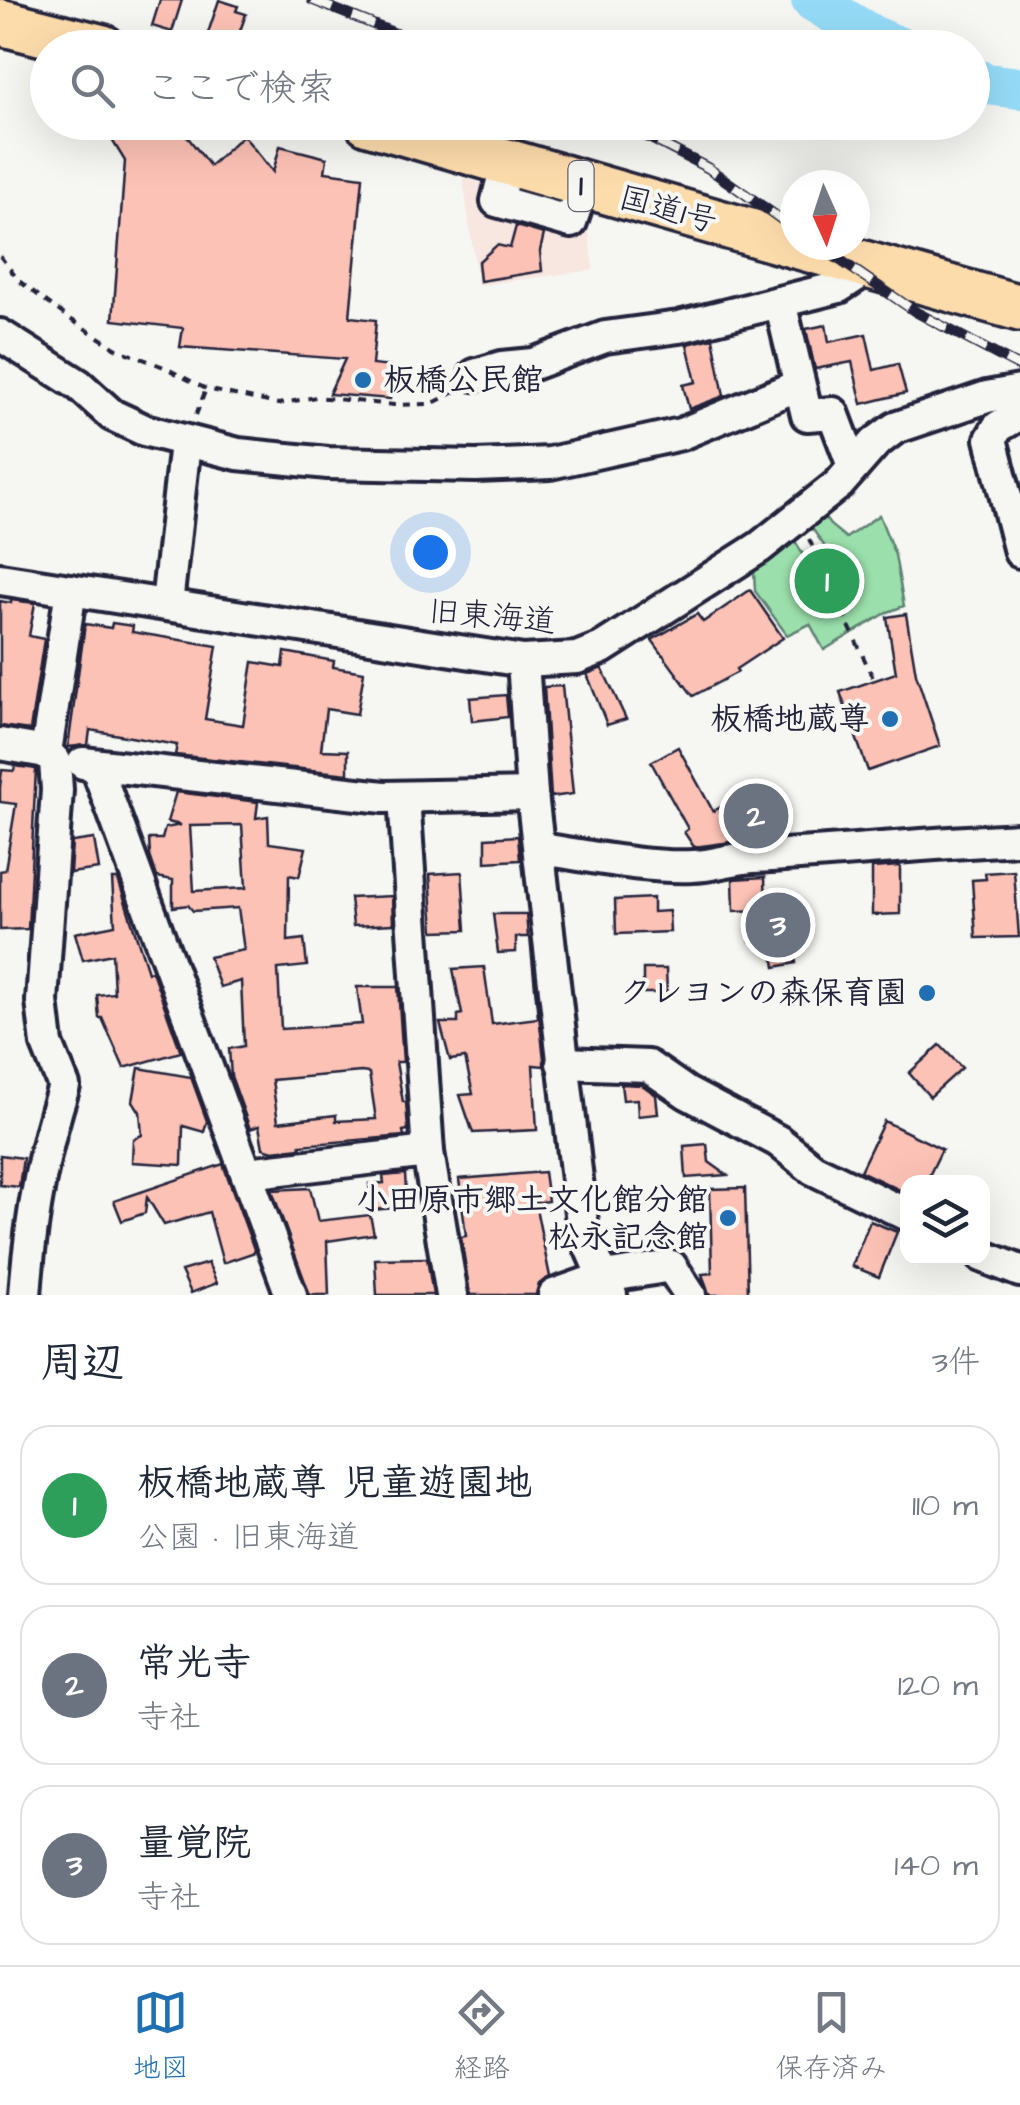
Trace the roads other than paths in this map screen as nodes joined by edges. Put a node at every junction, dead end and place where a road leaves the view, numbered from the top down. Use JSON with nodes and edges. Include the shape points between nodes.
{"nodes":[{"id":1,"x":0,"y":22,"type":"edge"},
{"id":2,"x":32,"y":30,"type":"edge"},
{"id":3,"x":431,"y":140,"type":"edge"},
{"id":4,"x":780,"y":241,"type":"edge"},
{"id":5,"x":849,"y":260,"type":"edge"},
{"id":6,"x":870,"y":266,"type":"junction"},
{"id":7,"x":780,"y":302,"type":"junction"},
{"id":8,"x":1020,"y":308,"type":"edge"},
{"id":9,"x":0,"y":334,"type":"edge"},
{"id":10,"x":474,"y":375,"type":"road end"},
{"id":11,"x":799,"y":384,"type":"junction"},
{"id":12,"x":1020,"y":391,"type":"edge"},
{"id":13,"x":1020,"y":414,"type":"edge"},
{"id":14,"x":185,"y":442,"type":"junction"},
{"id":15,"x":854,"y":466,"type":"junction"},
{"id":16,"x":1020,"y":552,"type":"edge"},
{"id":17,"x":0,"y":579,"type":"edge"},
{"id":18,"x":71,"y":590,"type":"junction"},
{"id":19,"x":167,"y":604,"type":"junction"},
{"id":20,"x":523,"y":661,"type":"junction"},
{"id":21,"x":0,"y":744,"type":"edge"},
{"id":22,"x":50,"y":756,"type":"junction"},
{"id":23,"x":96,"y":765,"type":"junction"},
{"id":24,"x":532,"y":794,"type":"junction"},
{"id":25,"x":404,"y":797,"type":"junction"},
{"id":26,"x":1020,"y":839,"type":"edge"},
{"id":27,"x":541,"y":849,"type":"junction"},
{"id":28,"x":562,"y":1063,"type":"junction"},
{"id":29,"x":428,"y":1152,"type":"junction"},
{"id":30,"x":246,"y":1173,"type":"junction"},
{"id":31,"x":900,"y":1211,"type":"edge"},
{"id":32,"x":990,"y":1259,"type":"edge"},
{"id":33,"x":1020,"y":1272,"type":"edge"},
{"id":34,"x":608,"y":1286,"type":"edge"},
{"id":35,"x":26,"y":1295,"type":"edge"},
{"id":36,"x":291,"y":1295,"type":"edge"},
{"id":37,"x":452,"y":1295,"type":"edge"},
{"id":38,"x":554,"y":1295,"type":"edge"},
{"id":39,"x":690,"y":1295,"type":"edge"}],
"edges":[{"from":1,"to":2,"type":"highway"},
{"from":3,"to":4,"type":"highway","name":"国道1号","number":"1"},
{"from":5,"to":6,"type":"highway","name":"国道1号","number":"1"},
{"from":6,"to":7,"type":"street","via":[[839,288]]},
{"from":6,"to":8,"type":"highway","name":"国道1号","number":"1"},
{"from":7,"to":10,"type":"street","via":[[604,337],[532,364]]},
{"from":7,"to":11,"type":"street"},
{"from":9,"to":14,"type":"street","via":[[79,385],[112,416]]},
{"from":11,"to":14,"type":"street","via":[[681,434],[550,463],[328,462]]},
{"from":11,"to":15,"type":"street","via":[[807,415],[833,413]]},
{"from":12,"to":15,"type":"street","name":"旧東海道","via":[[895,428]]},
{"from":13,"to":16,"type":"street","via":[[991,439]]},
{"from":14,"to":19,"type":"street"},
{"from":15,"to":20,"type":"street","name":"旧東海道","via":[[760,547],[602,648],[577,658]]},
{"from":17,"to":18,"type":"street","name":"旧東海道"},
{"from":18,"to":19,"type":"street","name":"旧東海道"},
{"from":18,"to":22,"type":"street"},
{"from":19,"to":20,"type":"street","name":"旧東海道"},
{"from":20,"to":24,"type":"street"},
{"from":21,"to":22,"type":"street"},
{"from":22,"to":23,"type":"street"},
{"from":22,"to":35,"type":"street","via":[[58,790],[42,1002],[47,1044],[64,1086],[50,1127]]},
{"from":23,"to":25,"type":"street"},
{"from":23,"to":30,"type":"street"},
{"from":24,"to":25,"type":"street"},
{"from":24,"to":27,"type":"street"},
{"from":25,"to":29,"type":"street"},
{"from":26,"to":27,"type":"street","via":[[693,866]]},
{"from":27,"to":28,"type":"street"},
{"from":28,"to":31,"type":"street","via":[[648,1066],[778,1141],[813,1170]]},
{"from":28,"to":34,"type":"street","via":[[582,1231]]},
{"from":29,"to":30,"type":"street"},
{"from":29,"to":37,"type":"street"},
{"from":30,"to":36,"type":"street"},
{"from":32,"to":33,"type":"street"},
{"from":34,"to":38,"type":"street"},
{"from":34,"to":39,"type":"street","via":[[671,1266]]}]}
